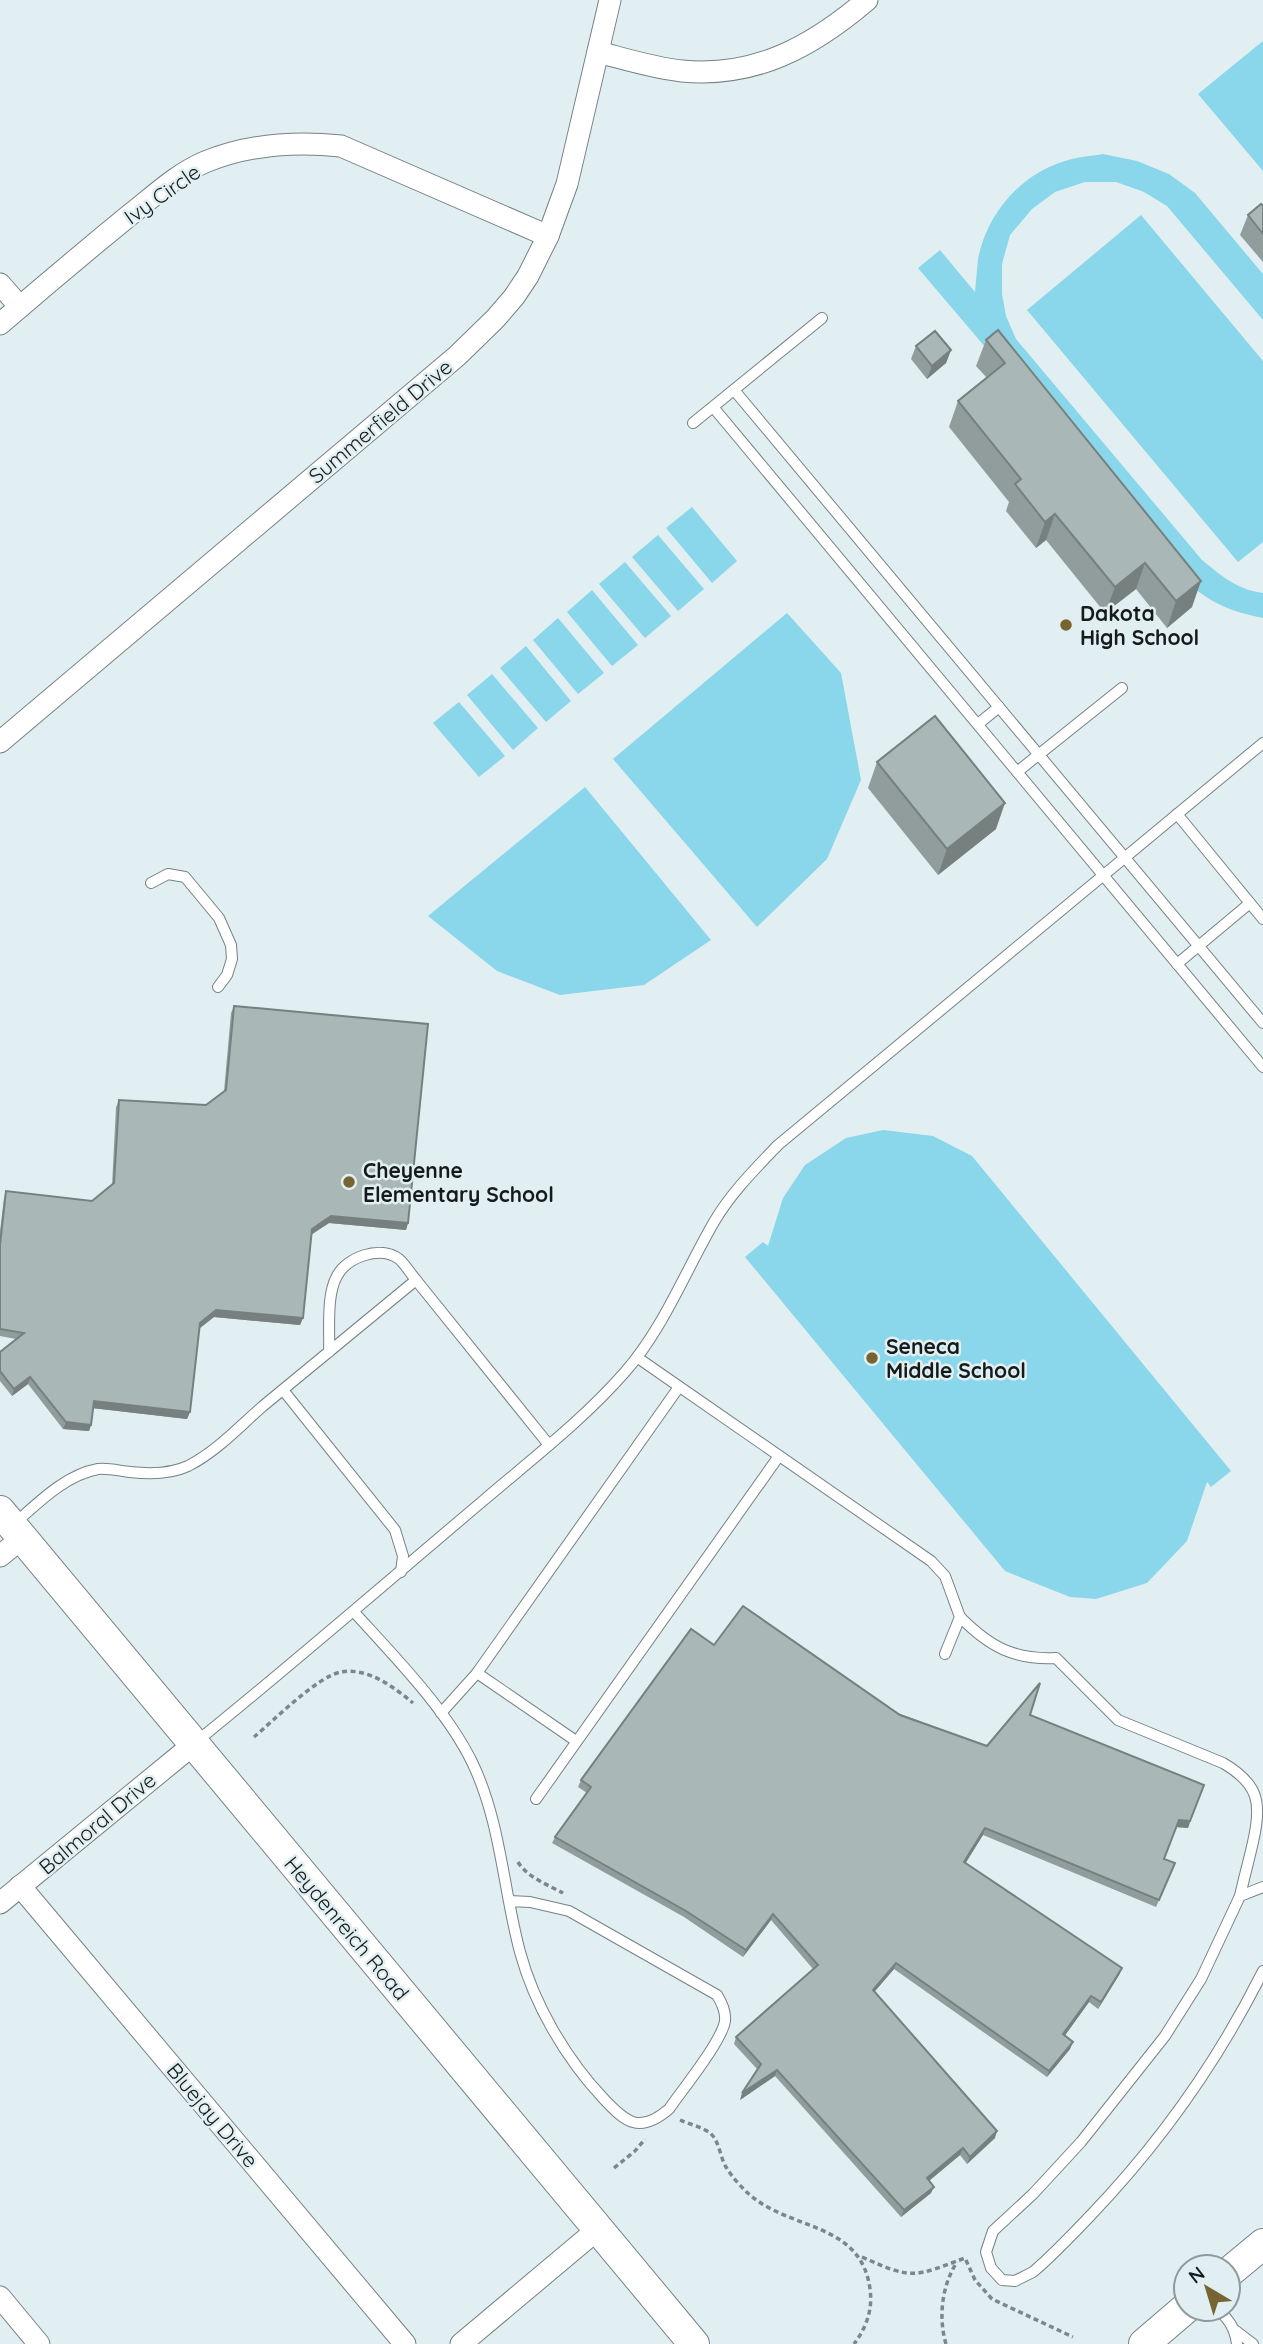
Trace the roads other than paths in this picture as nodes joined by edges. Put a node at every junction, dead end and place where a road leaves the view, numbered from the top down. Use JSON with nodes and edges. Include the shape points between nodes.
{"nodes":[{"id":1,"x":610,"y":0,"type":"edge"},
{"id":2,"x":867,"y":0,"type":"edge"},
{"id":3,"x":598,"y":52,"type":"junction"},
{"id":4,"x":548,"y":236,"type":"junction"},
{"id":5,"x":0,"y":284,"type":"edge"},
{"id":6,"x":20,"y":307,"type":"junction"},
{"id":7,"x":822,"y":318,"type":"dead end"},
{"id":8,"x":0,"y":324,"type":"edge"},
{"id":9,"x":734,"y":390,"type":"junction"},
{"id":10,"x":713,"y":407,"type":"junction"},
{"id":11,"x":693,"y":423,"type":"dead end"},
{"id":12,"x":1122,"y":688,"type":"dead end"},
{"id":13,"x":999,"y":707,"type":"junction"},
{"id":14,"x":978,"y":724,"type":"junction"},
{"id":15,"x":0,"y":742,"type":"edge"},
{"id":16,"x":1263,"y":743,"type":"edge"},
{"id":17,"x":1039,"y":755,"type":"junction"},
{"id":18,"x":1017,"y":772,"type":"junction"},
{"id":19,"x":1177,"y":814,"type":"junction"},
{"id":20,"x":1123,"y":858,"type":"junction"},
{"id":21,"x":1102,"y":874,"type":"junction"},
{"id":22,"x":151,"y":883,"type":"dead end"},
{"id":23,"x":1250,"y":903,"type":"junction"},
{"id":24,"x":1263,"y":919,"type":"edge"},
{"id":25,"x":1199,"y":946,"type":"junction"},
{"id":26,"x":1177,"y":964,"type":"junction"},
{"id":27,"x":218,"y":987,"type":"dead end"},
{"id":28,"x":1263,"y":1023,"type":"edge"},
{"id":29,"x":1263,"y":1047,"type":"edge"},
{"id":30,"x":1253,"y":1055,"type":"junction"},
{"id":31,"x":1263,"y":1067,"type":"edge"},
{"id":32,"x":416,"y":1280,"type":"junction"},
{"id":33,"x":329,"y":1352,"type":"junction"},
{"id":34,"x":638,"y":1358,"type":"junction"},
{"id":35,"x":680,"y":1387,"type":"junction"},
{"id":36,"x":283,"y":1390,"type":"junction"},
{"id":37,"x":549,"y":1445,"type":"junction"},
{"id":38,"x":779,"y":1456,"type":"junction"},
{"id":39,"x":6,"y":1527,"type":"edge"},
{"id":40,"x":401,"y":1572,"type":"junction"},
{"id":41,"x":354,"y":1612,"type":"junction"},
{"id":42,"x":960,"y":1617,"type":"junction"},
{"id":43,"x":945,"y":1654,"type":"dead end"},
{"id":44,"x":477,"y":1673,"type":"junction"},
{"id":45,"x":441,"y":1713,"type":"junction"},
{"id":46,"x":576,"y":1741,"type":"junction"},
{"id":47,"x":194,"y":1744,"type":"junction"},
{"id":48,"x":536,"y":1799,"type":"dead end"},
{"id":49,"x":20,"y":1886,"type":"junction"},
{"id":50,"x":1263,"y":1887,"type":"edge"},
{"id":51,"x":1240,"y":1896,"type":"junction"},
{"id":52,"x":509,"y":1901,"type":"junction"},
{"id":53,"x":0,"y":1903,"type":"edge"},
{"id":54,"x":1263,"y":1971,"type":"edge"},
{"id":55,"x":598,"y":2229,"type":"junction"},
{"id":56,"x":1263,"y":2244,"type":"edge"},
{"id":57,"x":1242,"y":2261,"type":"edge"},
{"id":58,"x":0,"y":2297,"type":"edge"},
{"id":59,"x":1172,"y":2320,"type":"edge"},
{"id":60,"x":1229,"y":2323,"type":"edge"},
{"id":61,"x":1236,"y":2331,"type":"junction"},
{"id":62,"x":39,"y":2344,"type":"edge"},
{"id":63,"x":405,"y":2344,"type":"edge"},
{"id":64,"x":461,"y":2344,"type":"edge"},
{"id":65,"x":694,"y":2344,"type":"edge"},
{"id":66,"x":1144,"y":2344,"type":"edge"},
{"id":67,"x":1237,"y":2344,"type":"edge"},
{"id":68,"x":1253,"y":2344,"type":"edge"}],
"edges":[{"from":1,"to":3,"type":"street","name":"Summerfield Drive"},
{"from":2,"to":3,"type":"street","via":[[793,52],[737,69],[682,71]]},
{"from":3,"to":4,"type":"street","name":"Summerfield Drive","via":[[567,184]]},
{"from":4,"to":6,"type":"street","name":"Ivy Circle","via":[[341,146],[271,144],[205,163],[178,177]]},
{"from":4,"to":15,"type":"street","name":"Summerfield Drive","via":[[514,297],[466,347]]},
{"from":5,"to":6,"type":"street"},
{"from":6,"to":8,"type":"street","name":"Ivy Circle"},
{"from":7,"to":9,"type":"lane"},
{"from":9,"to":10,"type":"lane"},
{"from":9,"to":13,"type":"lane"},
{"from":10,"to":11,"type":"lane"},
{"from":10,"to":14,"type":"lane"},
{"from":12,"to":17,"type":"lane"},
{"from":13,"to":14,"type":"lane"},
{"from":13,"to":17,"type":"lane"},
{"from":14,"to":18,"type":"lane"},
{"from":16,"to":19,"type":"lane"},
{"from":17,"to":18,"type":"lane"},
{"from":17,"to":20,"type":"lane"},
{"from":18,"to":21,"type":"lane"},
{"from":19,"to":20,"type":"lane"},
{"from":19,"to":23,"type":"lane"},
{"from":20,"to":21,"type":"lane"},
{"from":20,"to":25,"type":"lane"},
{"from":21,"to":26,"type":"lane"},
{"from":21,"to":34,"type":"lane","via":[[764,1159],[715,1220]]},
{"from":22,"to":27,"type":"lane","via":[[168,874],[185,877],[219,918],[229,937],[232,959]]},
{"from":23,"to":24,"type":"lane"},
{"from":23,"to":25,"type":"lane"},
{"from":25,"to":26,"type":"lane"},
{"from":25,"to":28,"type":"lane"},
{"from":26,"to":30,"type":"lane"},
{"from":29,"to":30,"type":"lane"},
{"from":30,"to":31,"type":"lane"},
{"from":32,"to":33,"type":"lane"},
{"from":32,"to":33,"type":"lane","via":[[398,1259],[380,1252],[349,1262],[336,1276],[330,1300]]},
{"from":32,"to":37,"type":"lane"},
{"from":33,"to":36,"type":"lane"},
{"from":34,"to":35,"type":"lane"},
{"from":34,"to":37,"type":"lane"},
{"from":35,"to":38,"type":"lane"},
{"from":35,"to":44,"type":"lane"},
{"from":36,"to":39,"type":"lane","via":[[186,1467],[167,1472],[100,1469],[85,1473]]},
{"from":36,"to":40,"type":"lane","via":[[395,1530],[403,1556]]},
{"from":37,"to":40,"type":"lane"},
{"from":38,"to":42,"type":"lane","via":[[931,1562],[945,1576]]},
{"from":38,"to":46,"type":"lane"},
{"from":39,"to":47,"type":"street","name":"Heydenreich Road"},
{"from":40,"to":41,"type":"lane"},
{"from":41,"to":45,"type":"lane"},
{"from":41,"to":47,"type":"lane"},
{"from":42,"to":43,"type":"lane"},
{"from":42,"to":51,"type":"lane","via":[[978,1634],[1015,1655],[1056,1658],[1118,1720],[1239,1772],[1258,1802]]},
{"from":44,"to":45,"type":"lane"},
{"from":44,"to":46,"type":"lane"},
{"from":45,"to":52,"type":"lane","via":[[482,1785]]},
{"from":46,"to":48,"type":"lane"},
{"from":47,"to":49,"type":"street","name":"Balmoral Drive"},
{"from":47,"to":55,"type":"street","name":"Heydenreich Road"},
{"from":49,"to":53,"type":"street","name":"Balmoral Drive"},
{"from":49,"to":63,"type":"street","name":"Bluejay Drive"},
{"from":50,"to":51,"type":"lane"},
{"from":51,"to":54,"type":"lane","via":[[1201,1979],[1165,2036],[1081,2142],[993,2231],[986,2252],[990,2268],[1002,2280],[1015,2281],[1032,2272],[1119,2186],[1199,2083]]},
{"from":52,"to":52,"type":"lane","via":[[530,1980],[575,2063],[629,2122],[644,2124],[658,2118],[719,2036],[725,2021],[717,1995],[569,1911]]},
{"from":55,"to":64,"type":"street"},
{"from":55,"to":65,"type":"street","name":"Heydenreich Road"},
{"from":56,"to":57,"type":"street"},
{"from":58,"to":62,"type":"street"},
{"from":59,"to":66,"type":"street"},
{"from":60,"to":61,"type":"lane"},
{"from":61,"to":67,"type":"lane"},
{"from":61,"to":68,"type":"lane"}]}
